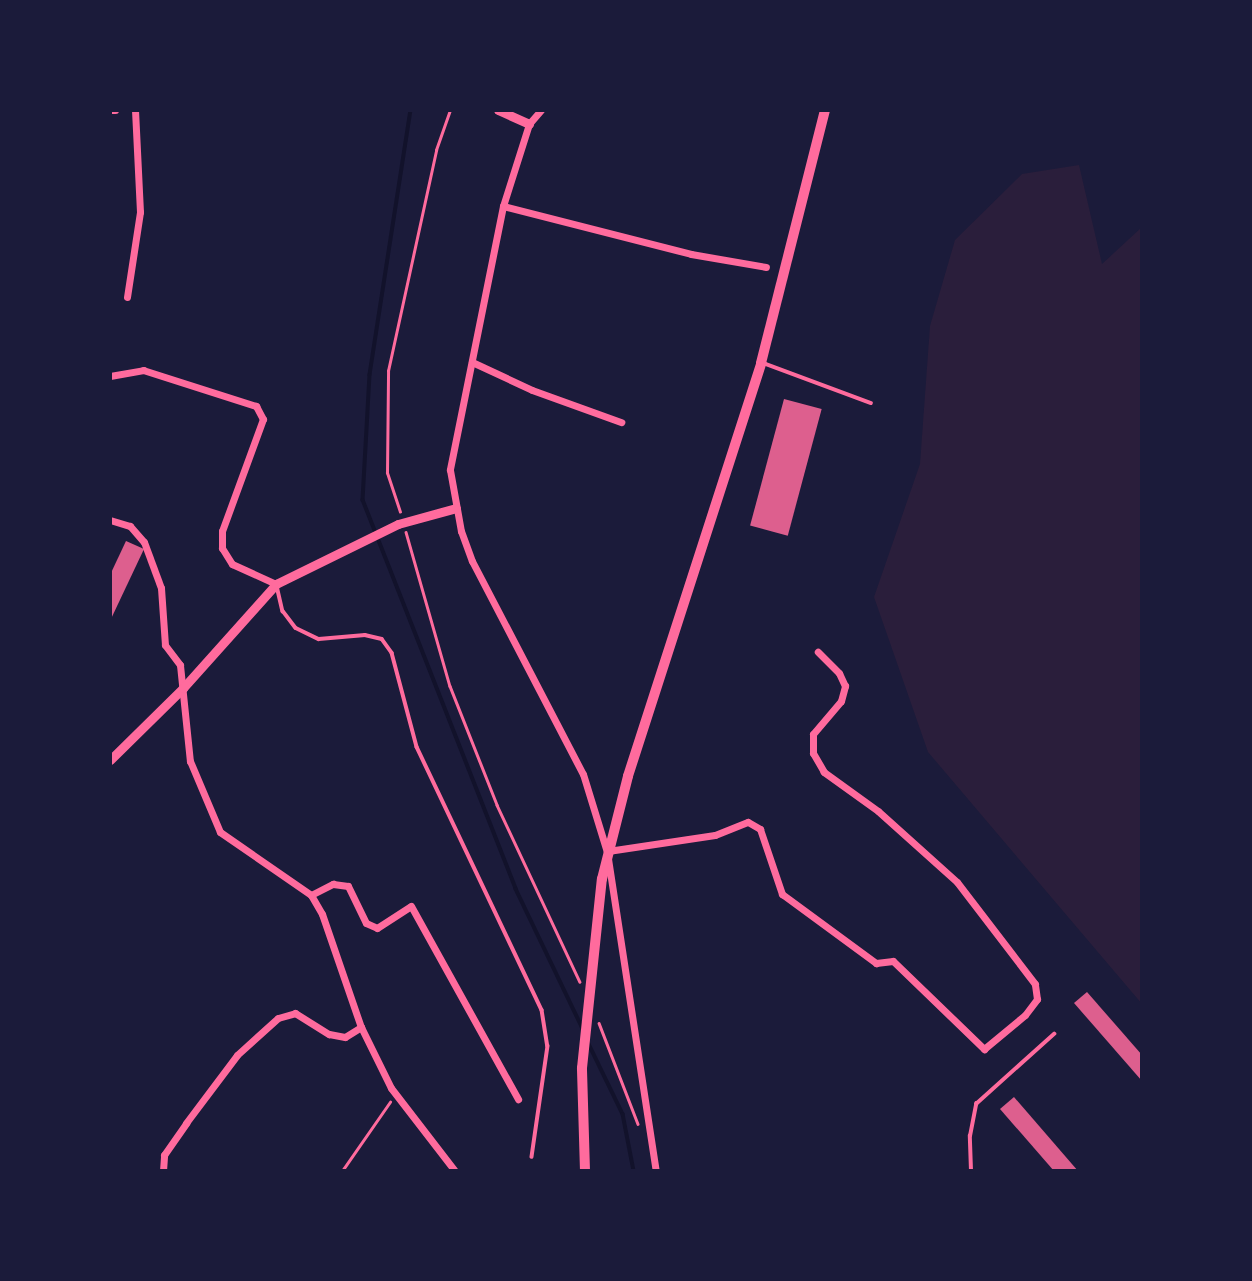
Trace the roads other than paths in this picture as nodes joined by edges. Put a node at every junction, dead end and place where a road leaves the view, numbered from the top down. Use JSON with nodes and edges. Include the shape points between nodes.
{"nodes":[{"id":1,"x":135,"y":110,"type":"edge"},
{"id":2,"x":498,"y":110,"type":"edge"},
{"id":3,"x":541,"y":110,"type":"edge"},
{"id":4,"x":825,"y":110,"type":"edge"},
{"id":5,"x":529,"y":124,"type":"junction"},
{"id":6,"x":503,"y":206,"type":"junction"},
{"id":7,"x":766,"y":267,"type":"dead end"},
{"id":8,"x":127,"y":298,"type":"dead end"},
{"id":9,"x":472,"y":362,"type":"junction"},
{"id":10,"x":761,"y":363,"type":"junction"},
{"id":11,"x":110,"y":376,"type":"edge"},
{"id":12,"x":871,"y":403,"type":"dead end"},
{"id":13,"x":621,"y":422,"type":"dead end"},
{"id":14,"x":456,"y":508,"type":"junction"},
{"id":15,"x":110,"y":520,"type":"edge"},
{"id":16,"x":276,"y":584,"type":"junction"},
{"id":17,"x":818,"y":652,"type":"dead end"},
{"id":18,"x":183,"y":688,"type":"junction"},
{"id":19,"x":110,"y":760,"type":"edge"},
{"id":20,"x":607,"y":852,"type":"junction"},
{"id":21,"x":311,"y":895,"type":"junction"},
{"id":22,"x":361,"y":1027,"type":"junction"},
{"id":23,"x":1054,"y":1034,"type":"dead end"},
{"id":24,"x":518,"y":1099,"type":"dead end"},
{"id":25,"x":532,"y":1157,"type":"dead end"},
{"id":26,"x":163,"y":1171,"type":"edge"},
{"id":27,"x":455,"y":1171,"type":"edge"},
{"id":28,"x":585,"y":1171,"type":"edge"},
{"id":29,"x":656,"y":1171,"type":"edge"},
{"id":30,"x":971,"y":1171,"type":"edge"}],
"edges":[{"from":1,"to":8,"type":"street","via":[[140,212]]},
{"from":2,"to":5,"type":"street"},
{"from":3,"to":5,"type":"street"},
{"from":4,"to":10,"type":"main road"},
{"from":5,"to":6,"type":"street"},
{"from":6,"to":7,"type":"street","via":[[691,254]]},
{"from":6,"to":9,"type":"street"},
{"from":9,"to":13,"type":"street","via":[[532,390]]},
{"from":9,"to":14,"type":"street","via":[[450,470]]},
{"from":10,"to":12,"type":"lane"},
{"from":10,"to":28,"type":"main road","via":[[628,776],[602,879],[582,1068]]},
{"from":11,"to":16,"type":"street","via":[[143,370],[256,406],[263,419],[222,531],[222,548],[232,564]]},
{"from":14,"to":16,"type":"street","via":[[352,543]]},
{"from":14,"to":20,"type":"street","via":[[472,561],[583,774]]},
{"from":15,"to":18,"type":"street","via":[[130,526],[144,542],[161,588],[165,645],[180,665]]},
{"from":16,"to":18,"type":"street"},
{"from":16,"to":25,"type":"lane","via":[[283,611],[296,628],[319,639],[365,635],[382,639],[392,653],[417,747],[542,1010],[548,1046]]},
{"from":17,"to":20,"type":"street","via":[[845,685],[841,702],[813,734],[813,753],[824,772],[878,811],[957,882],[1035,984],[1037,999],[1025,1015],[984,1049],[893,961],[876,962],[782,894],[760,829],[748,822],[715,835]]},
{"from":18,"to":19,"type":"street"},
{"from":18,"to":21,"type":"street","via":[[190,761],[220,832]]},
{"from":20,"to":29,"type":"street"},
{"from":21,"to":22,"type":"street","via":[[322,914]]},
{"from":21,"to":24,"type":"street","via":[[333,884],[348,886],[366,923],[377,928],[411,906]]},
{"from":22,"to":26,"type":"street","via":[[345,1037],[328,1034],[295,1013],[278,1017],[237,1055],[186,1123],[164,1155]]},
{"from":22,"to":27,"type":"street","via":[[396,1094]]},
{"from":23,"to":30,"type":"lane","via":[[976,1104],[970,1136]]}]}
